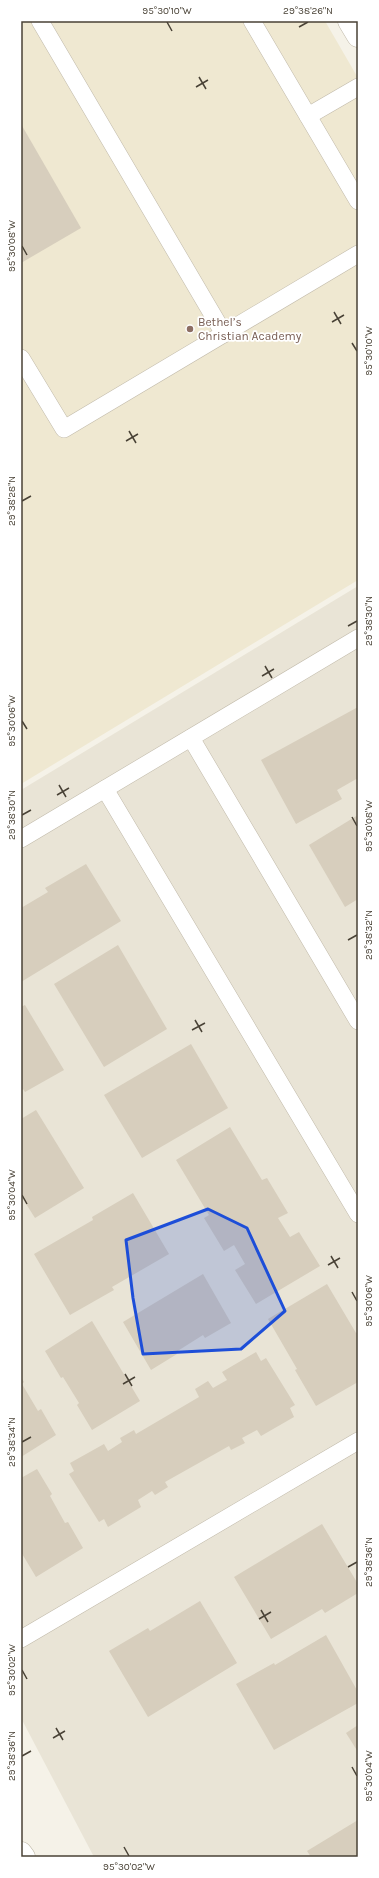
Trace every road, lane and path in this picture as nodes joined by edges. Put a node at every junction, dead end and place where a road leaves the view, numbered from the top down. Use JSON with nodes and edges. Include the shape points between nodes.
{"nodes":[{"id":1,"x":40,"y":21,"type":"edge"},
{"id":2,"x":252,"y":21,"type":"edge"},
{"id":3,"x":349,"y":21,"type":"edge"},
{"id":4,"x":358,"y":36,"type":"edge"},
{"id":5,"x":358,"y":87,"type":"edge"},
{"id":6,"x":308,"y":116,"type":"junction"},
{"id":7,"x":358,"y":201,"type":"edge"},
{"id":8,"x":358,"y":254,"type":"edge"},
{"id":9,"x":224,"y":334,"type":"junction"},
{"id":10,"x":21,"y":358,"type":"edge"},
{"id":11,"x":358,"y":638,"type":"edge"},
{"id":12,"x":191,"y":738,"type":"junction"},
{"id":13,"x":105,"y":790,"type":"junction"},
{"id":14,"x":21,"y":839,"type":"edge"},
{"id":15,"x":358,"y":1022,"type":"edge"},
{"id":16,"x":358,"y":1214,"type":"edge"},
{"id":17,"x":358,"y":1441,"type":"edge"},
{"id":18,"x":21,"y":1639,"type":"edge"},
{"id":19,"x":21,"y":1853,"type":"edge"},
{"id":20,"x":24,"y":1857,"type":"edge"}],
"edges":[{"from":1,"to":9,"type":"lane"},
{"from":2,"to":6,"type":"lane"},
{"from":3,"to":4,"type":"street"},
{"from":5,"to":6,"type":"lane"},
{"from":6,"to":7,"type":"lane"},
{"from":8,"to":9,"type":"lane"},
{"from":9,"to":10,"type":"lane","via":[[64,430]]},
{"from":11,"to":12,"type":"lane"},
{"from":12,"to":13,"type":"lane"},
{"from":12,"to":15,"type":"lane"},
{"from":13,"to":14,"type":"lane"},
{"from":13,"to":16,"type":"lane"},
{"from":17,"to":18,"type":"lane"},
{"from":19,"to":20,"type":"street"}]}
